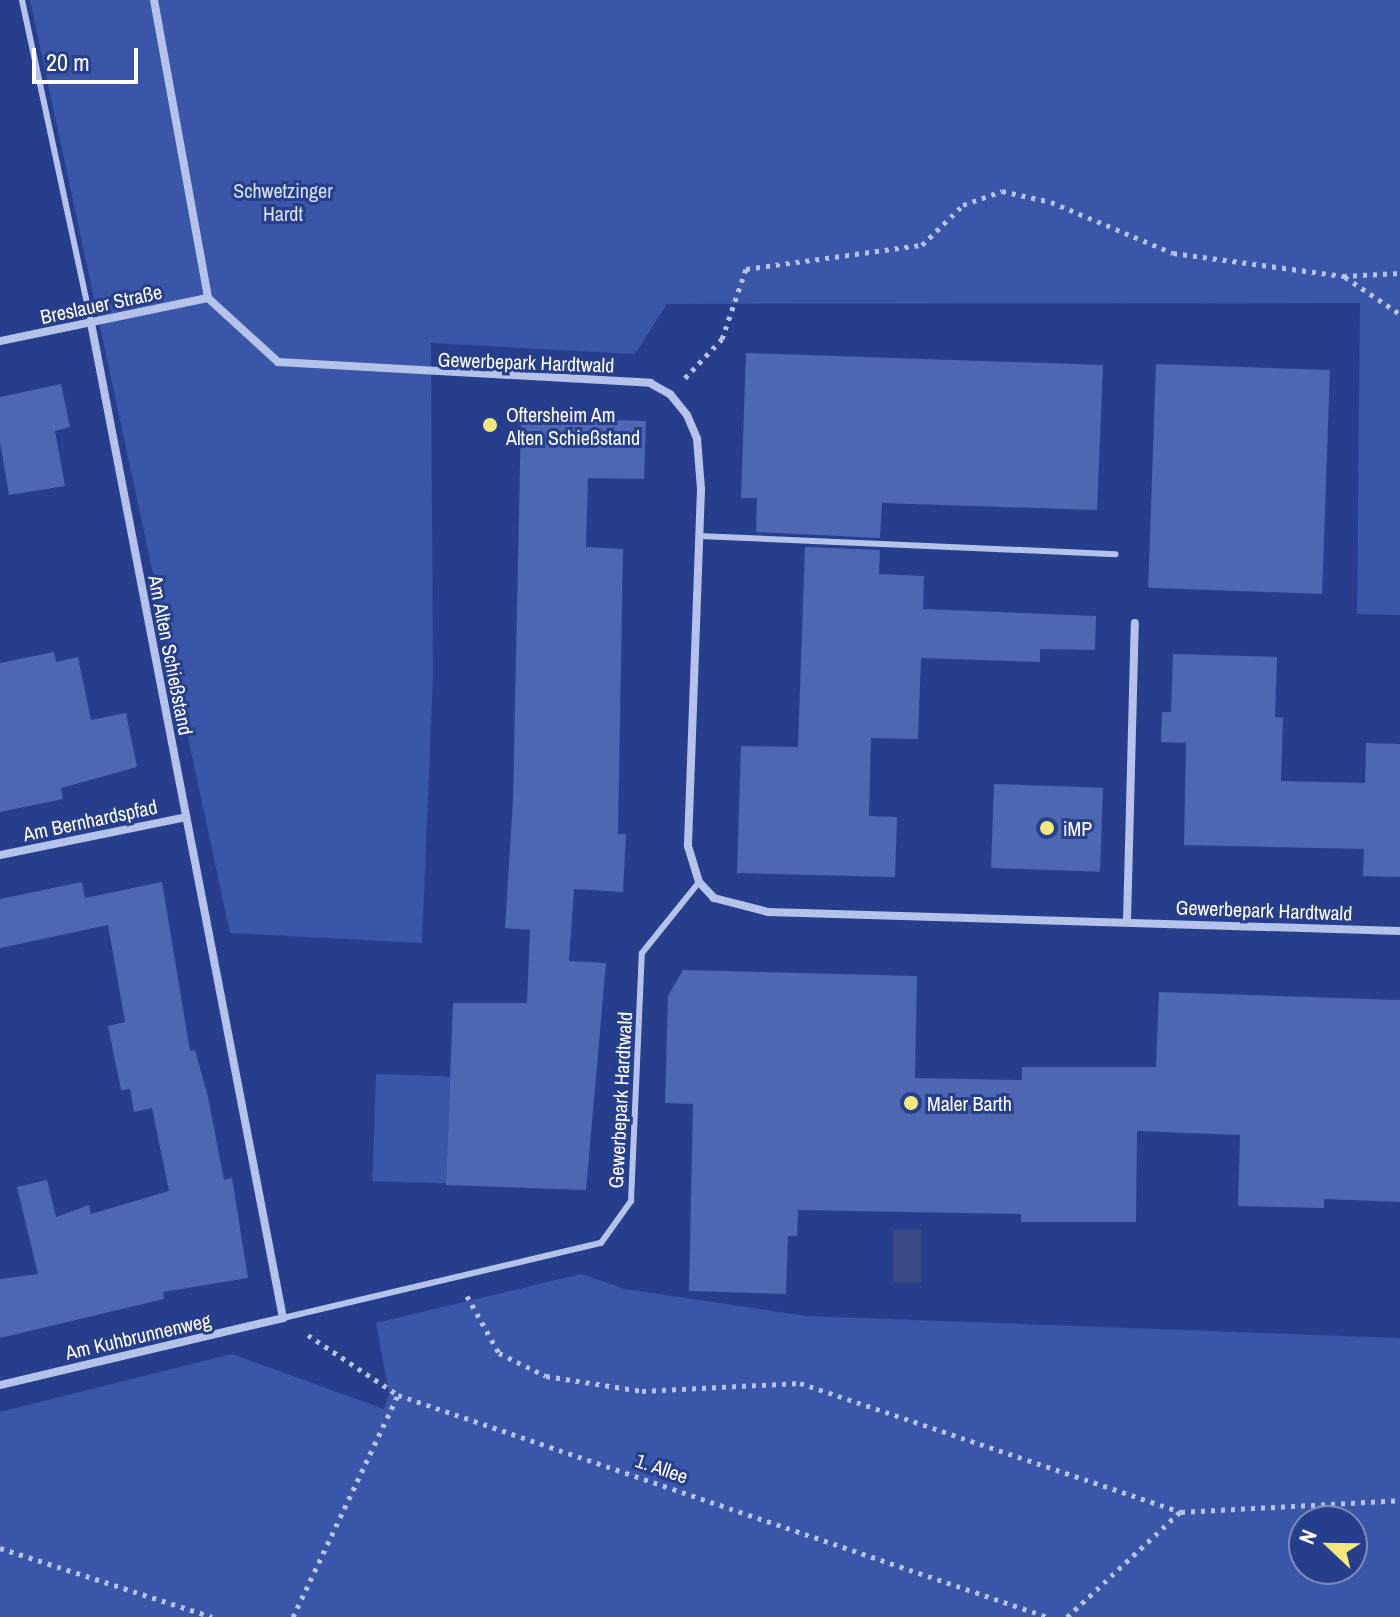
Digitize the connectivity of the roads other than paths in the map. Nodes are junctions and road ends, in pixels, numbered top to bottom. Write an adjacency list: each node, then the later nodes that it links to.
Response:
1 (22, 0): 4 (lane, Am Alten Schießstand)
2 (154, 0): 3 (street)
3 (208, 298): 4 (street, Breslauer Straße); 6 (street, Gewerbepark Hardtwald)
4 (91, 323): 5 (street, Breslauer Straße); 9 (street, Am Alten Schießstand)
5 (0, 341)
6 (699, 536): 7 (lane); 11 (street)
7 (1116, 554)
8 (1135, 623): 12 (street)
9 (186, 817): 10 (street, Am Bernhardspfad); 14 (street, Am Alten Schießstand)
10 (0, 855)
11 (699, 882): 12 (street, Gewerbepark Hardtwald); 14 (lane, Gewerbepark Hardtwald)
12 (1127, 921): 13 (street, Gewerbepark Hardtwald)
13 (1400, 931)
14 (283, 1318): 15 (street, Am Kuhbrunnenweg)
15 (0, 1385)

